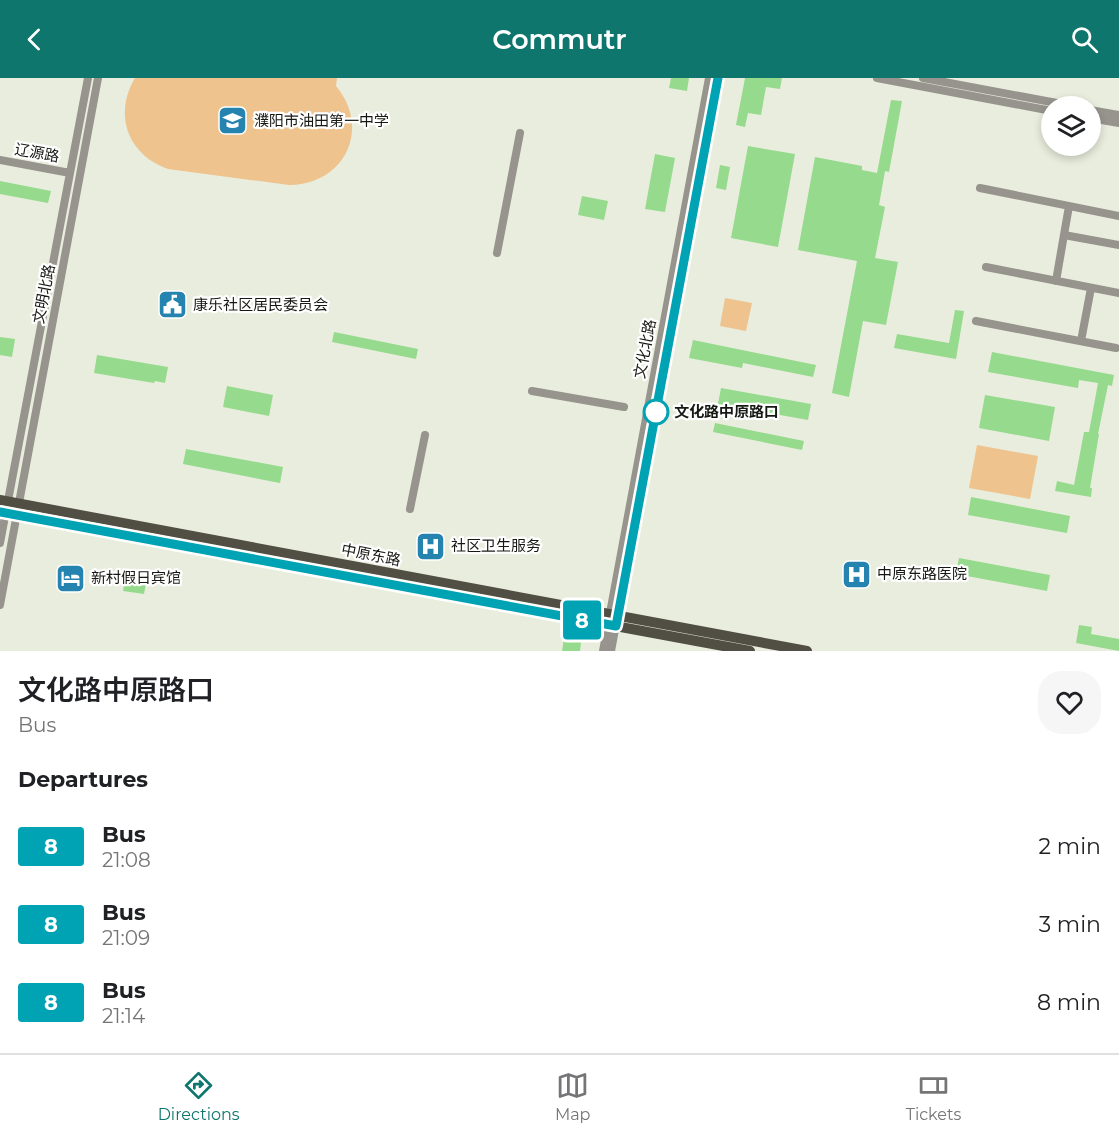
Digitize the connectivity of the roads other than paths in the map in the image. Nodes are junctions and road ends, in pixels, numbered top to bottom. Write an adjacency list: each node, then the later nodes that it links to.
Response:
1 (88, 78): 15 (street, 文明北路)
2 (98, 78): 32 (street, 文明北路)
3 (709, 78): 37 (street, 文化北路)
4 (718, 78): 37 (street, 文化北路)
5 (878, 78): 8 (street)
6 (923, 78): 7 (street)
7 (1041, 100)
8 (1041, 109)
9 (1101, 112): 10 (street)
10 (1119, 115)
11 (1101, 120): 12 (street)
12 (1119, 123)
13 (520, 133): 21 (street)
14 (0, 160): 15 (street, 辽源路)
15 (70, 173): 32 (street, 文明北路)
16 (980, 188): 17 (street)
17 (1070, 206): 18 (street); 19 (street)
18 (1119, 216)
19 (1064, 235): 20 (street); 23 (street)
20 (1119, 245)
21 (497, 253)
22 (986, 267): 23 (street)
23 (1056, 281): 24 (street)
24 (1091, 288): 25 (street); 27 (street)
25 (1119, 293)
26 (976, 321): 27 (street)
27 (1081, 342): 28 (street)
28 (1116, 348)
29 (532, 391): 30 (street)
30 (624, 407)
31 (425, 435): 33 (street)
32 (9, 502): 34 (street, 文明北路); 37 (main road, 中原东路)
33 (410, 509)
34 (7, 514): 35 (street); 36 (street); 37 (main road, 中原东路)
35 (0, 543)
36 (0, 605)
37 (613, 620): 38 (street); 39 (street); 40 (main road, 中原东路); 41 (main road, 中原东路)
38 (603, 651)
39 (612, 651)
40 (750, 651)
41 (807, 651)

